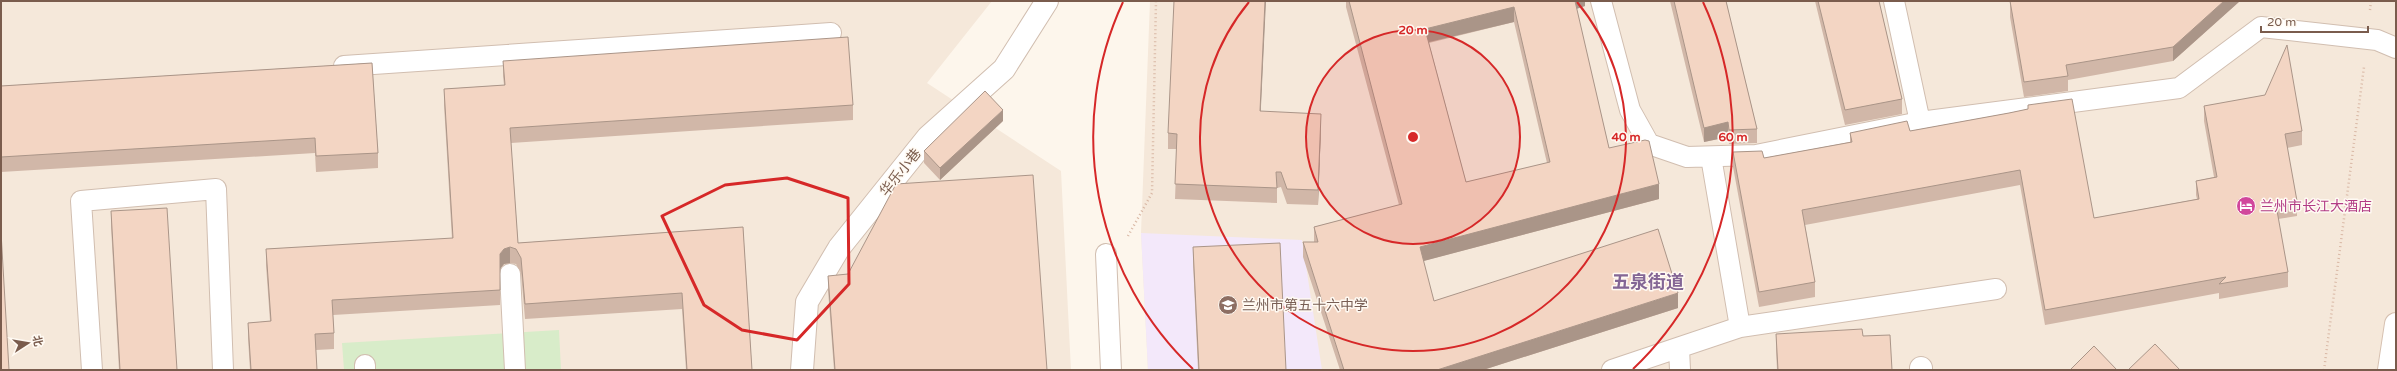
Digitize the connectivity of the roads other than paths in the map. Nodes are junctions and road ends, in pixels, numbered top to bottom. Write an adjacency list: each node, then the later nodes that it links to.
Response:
1 (1047, 1): 18 (street, 华乐小巷)
2 (1601, 1): 8 (lane)
3 (1894, 1): 7 (lane)
4 (831, 33): 6 (lane)
5 (2396, 48): 7 (lane)
6 (328, 67)
7 (1920, 122): 8 (lane)
8 (1711, 157): 13 (lane)
9 (1106, 254): 19 (lane)
10 (510, 274): 17 (lane)
11 (1996, 288): 13 (lane)
12 (2396, 324): 22 (street)
13 (1740, 327): 14 (lane)
14 (1679, 348): 20 (lane); 21 (lane)
15 (92, 370): 16 (lane)
16 (223, 370)
17 (515, 370)
18 (802, 370)
19 (1111, 370)
20 (1612, 370)
21 (1680, 370)
22 (2389, 370)

